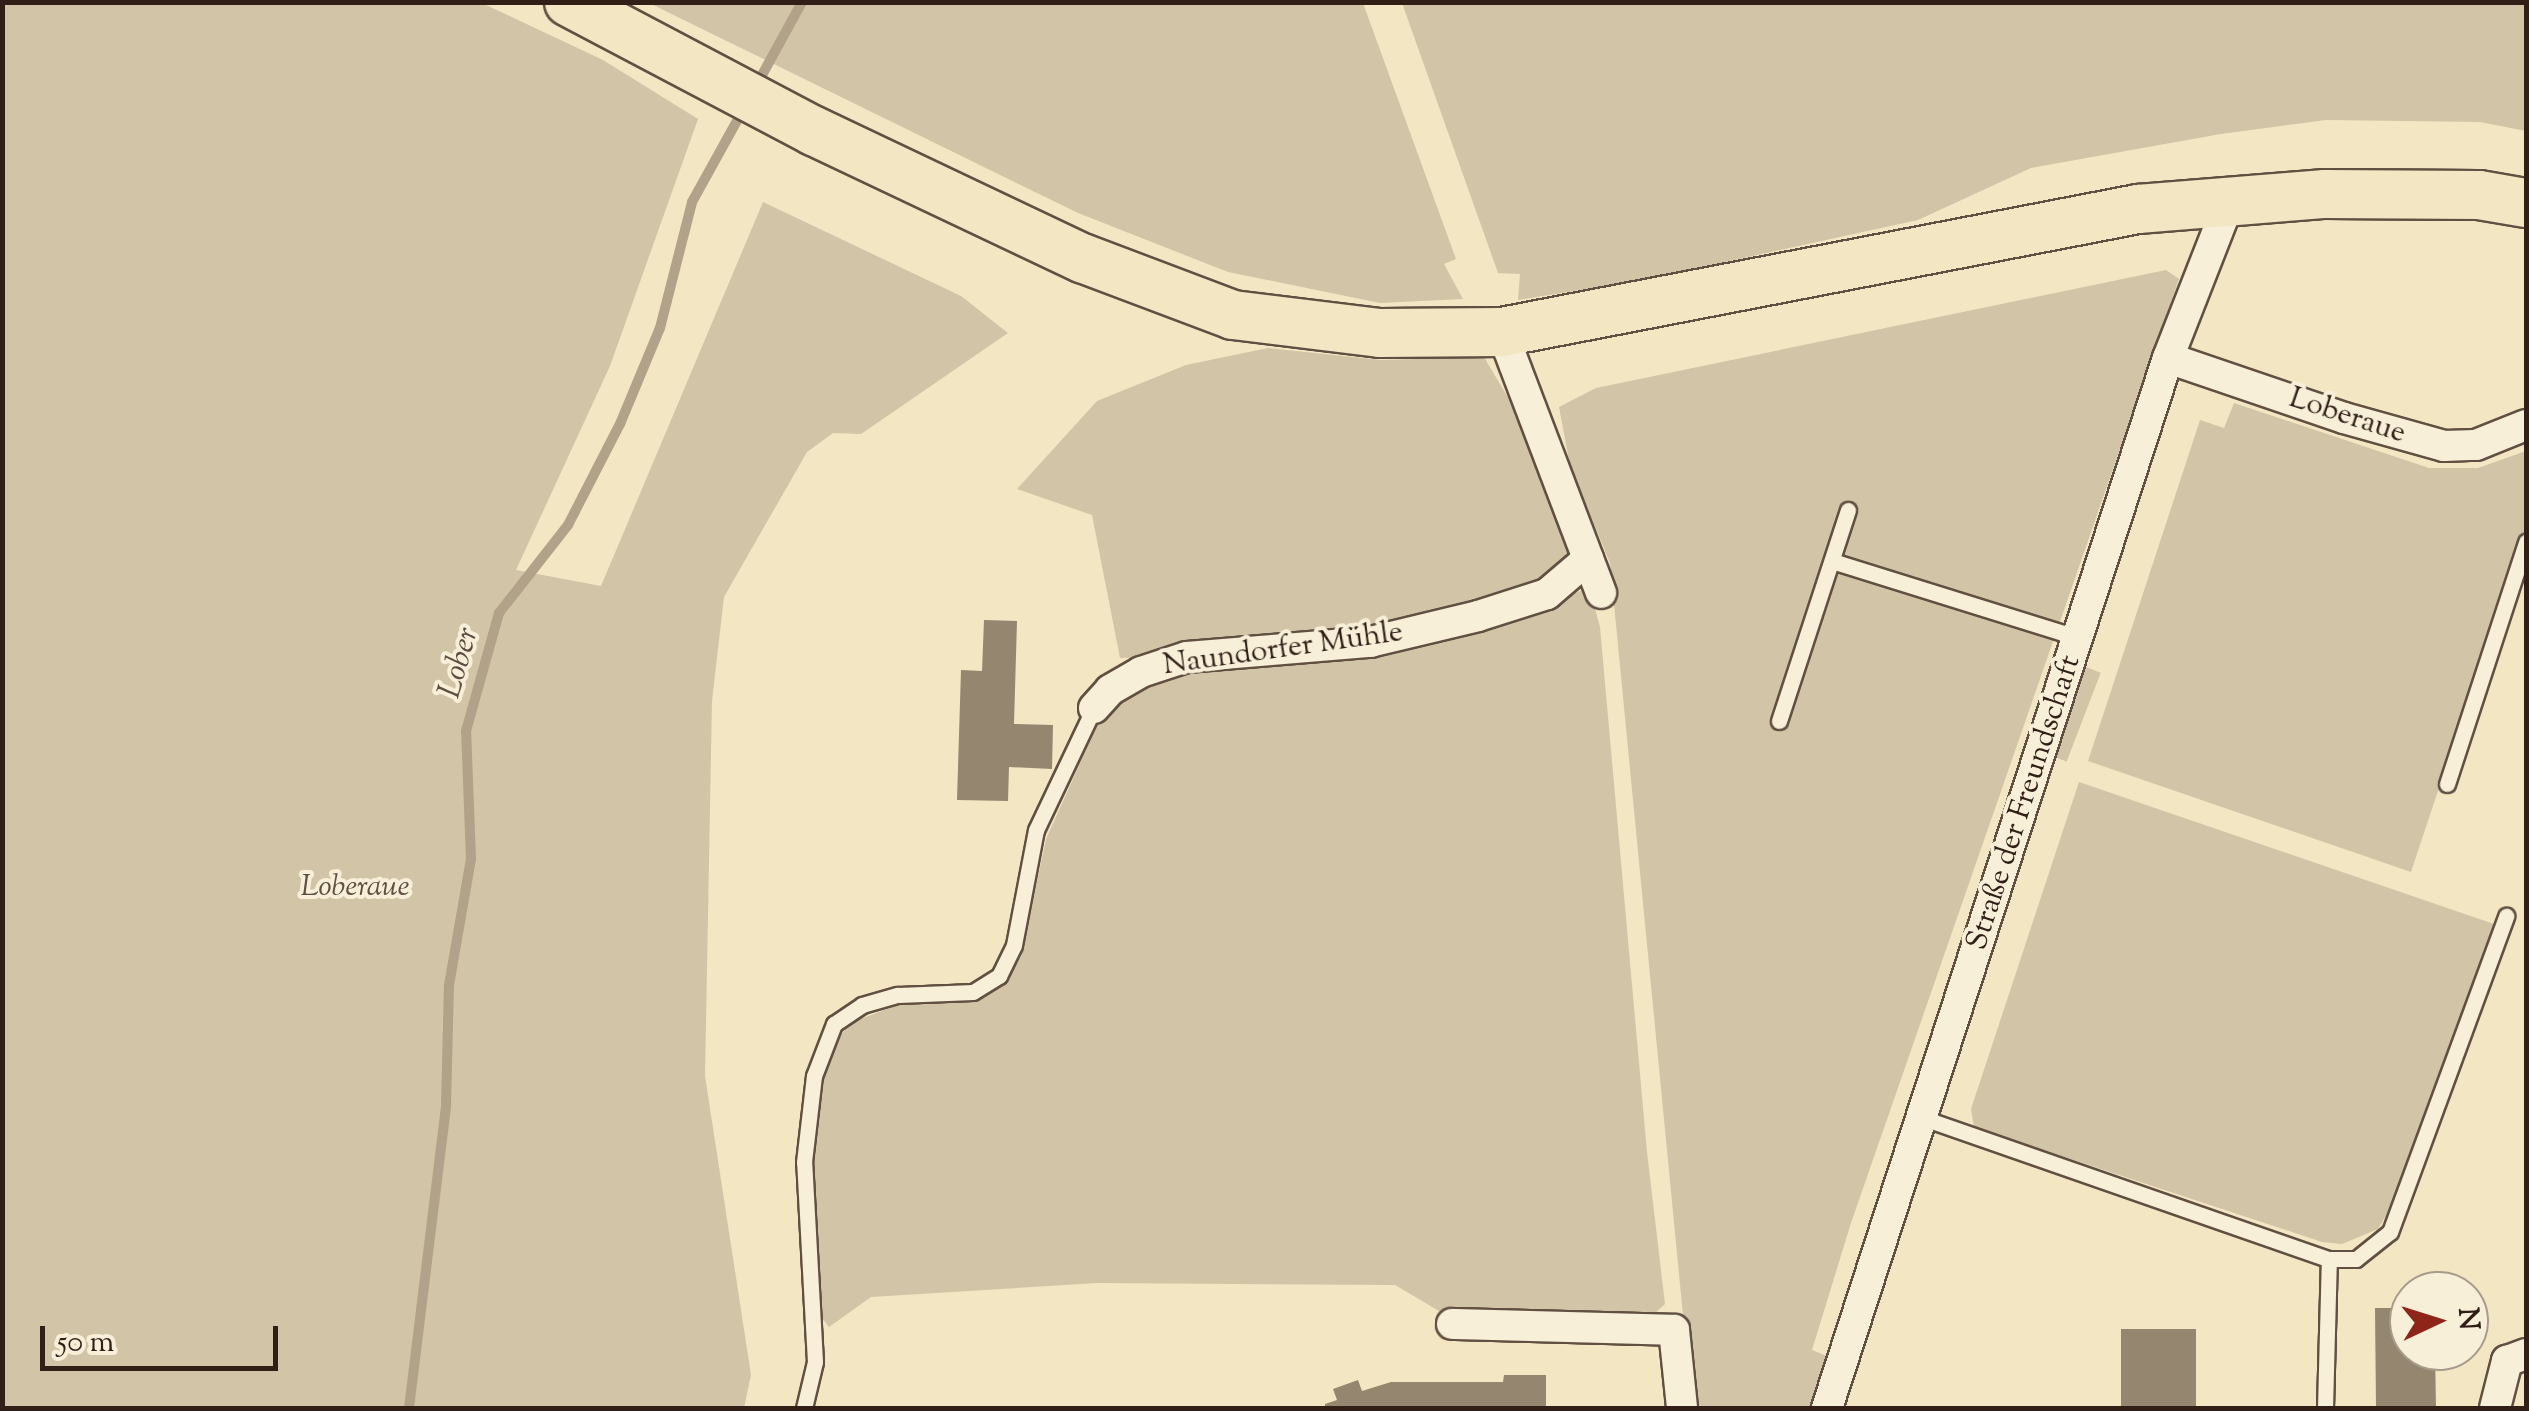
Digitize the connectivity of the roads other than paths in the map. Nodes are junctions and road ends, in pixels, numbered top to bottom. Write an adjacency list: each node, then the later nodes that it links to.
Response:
1 (569, 2): 4 (main road)
2 (2230, 200): 3 (main road); 4 (main road); 5 (street, Straße der Freundschaft)
3 (2526, 203)
4 (1502, 332): 9 (street)
5 (2168, 358): 6 (street, Loberaue); 12 (street, Straße der Freundschaft)
6 (2526, 425)
7 (1848, 510): 10 (lane)
8 (2526, 542): 15 (lane)
9 (1588, 559): 11 (street); 13 (street, Naundorfer Mühle)
10 (1832, 561): 12 (lane); 14 (lane)
11 (1601, 594)
12 (2079, 638): 17 (street, Straße der Freundschaft)
13 (1094, 708): 21 (lane)
14 (1778, 721)
15 (2447, 784)
16 (2506, 916): 18 (lane)
17 (1923, 1118): 18 (lane); 23 (street, Straße der Freundschaft)
18 (2330, 1260): 24 (lane)
19 (1452, 1324): 22 (street)
20 (2526, 1354): 25 (street)
21 (804, 1408)
22 (1682, 1408)
23 (1827, 1408)
24 (2325, 1408)
25 (2495, 1408)

